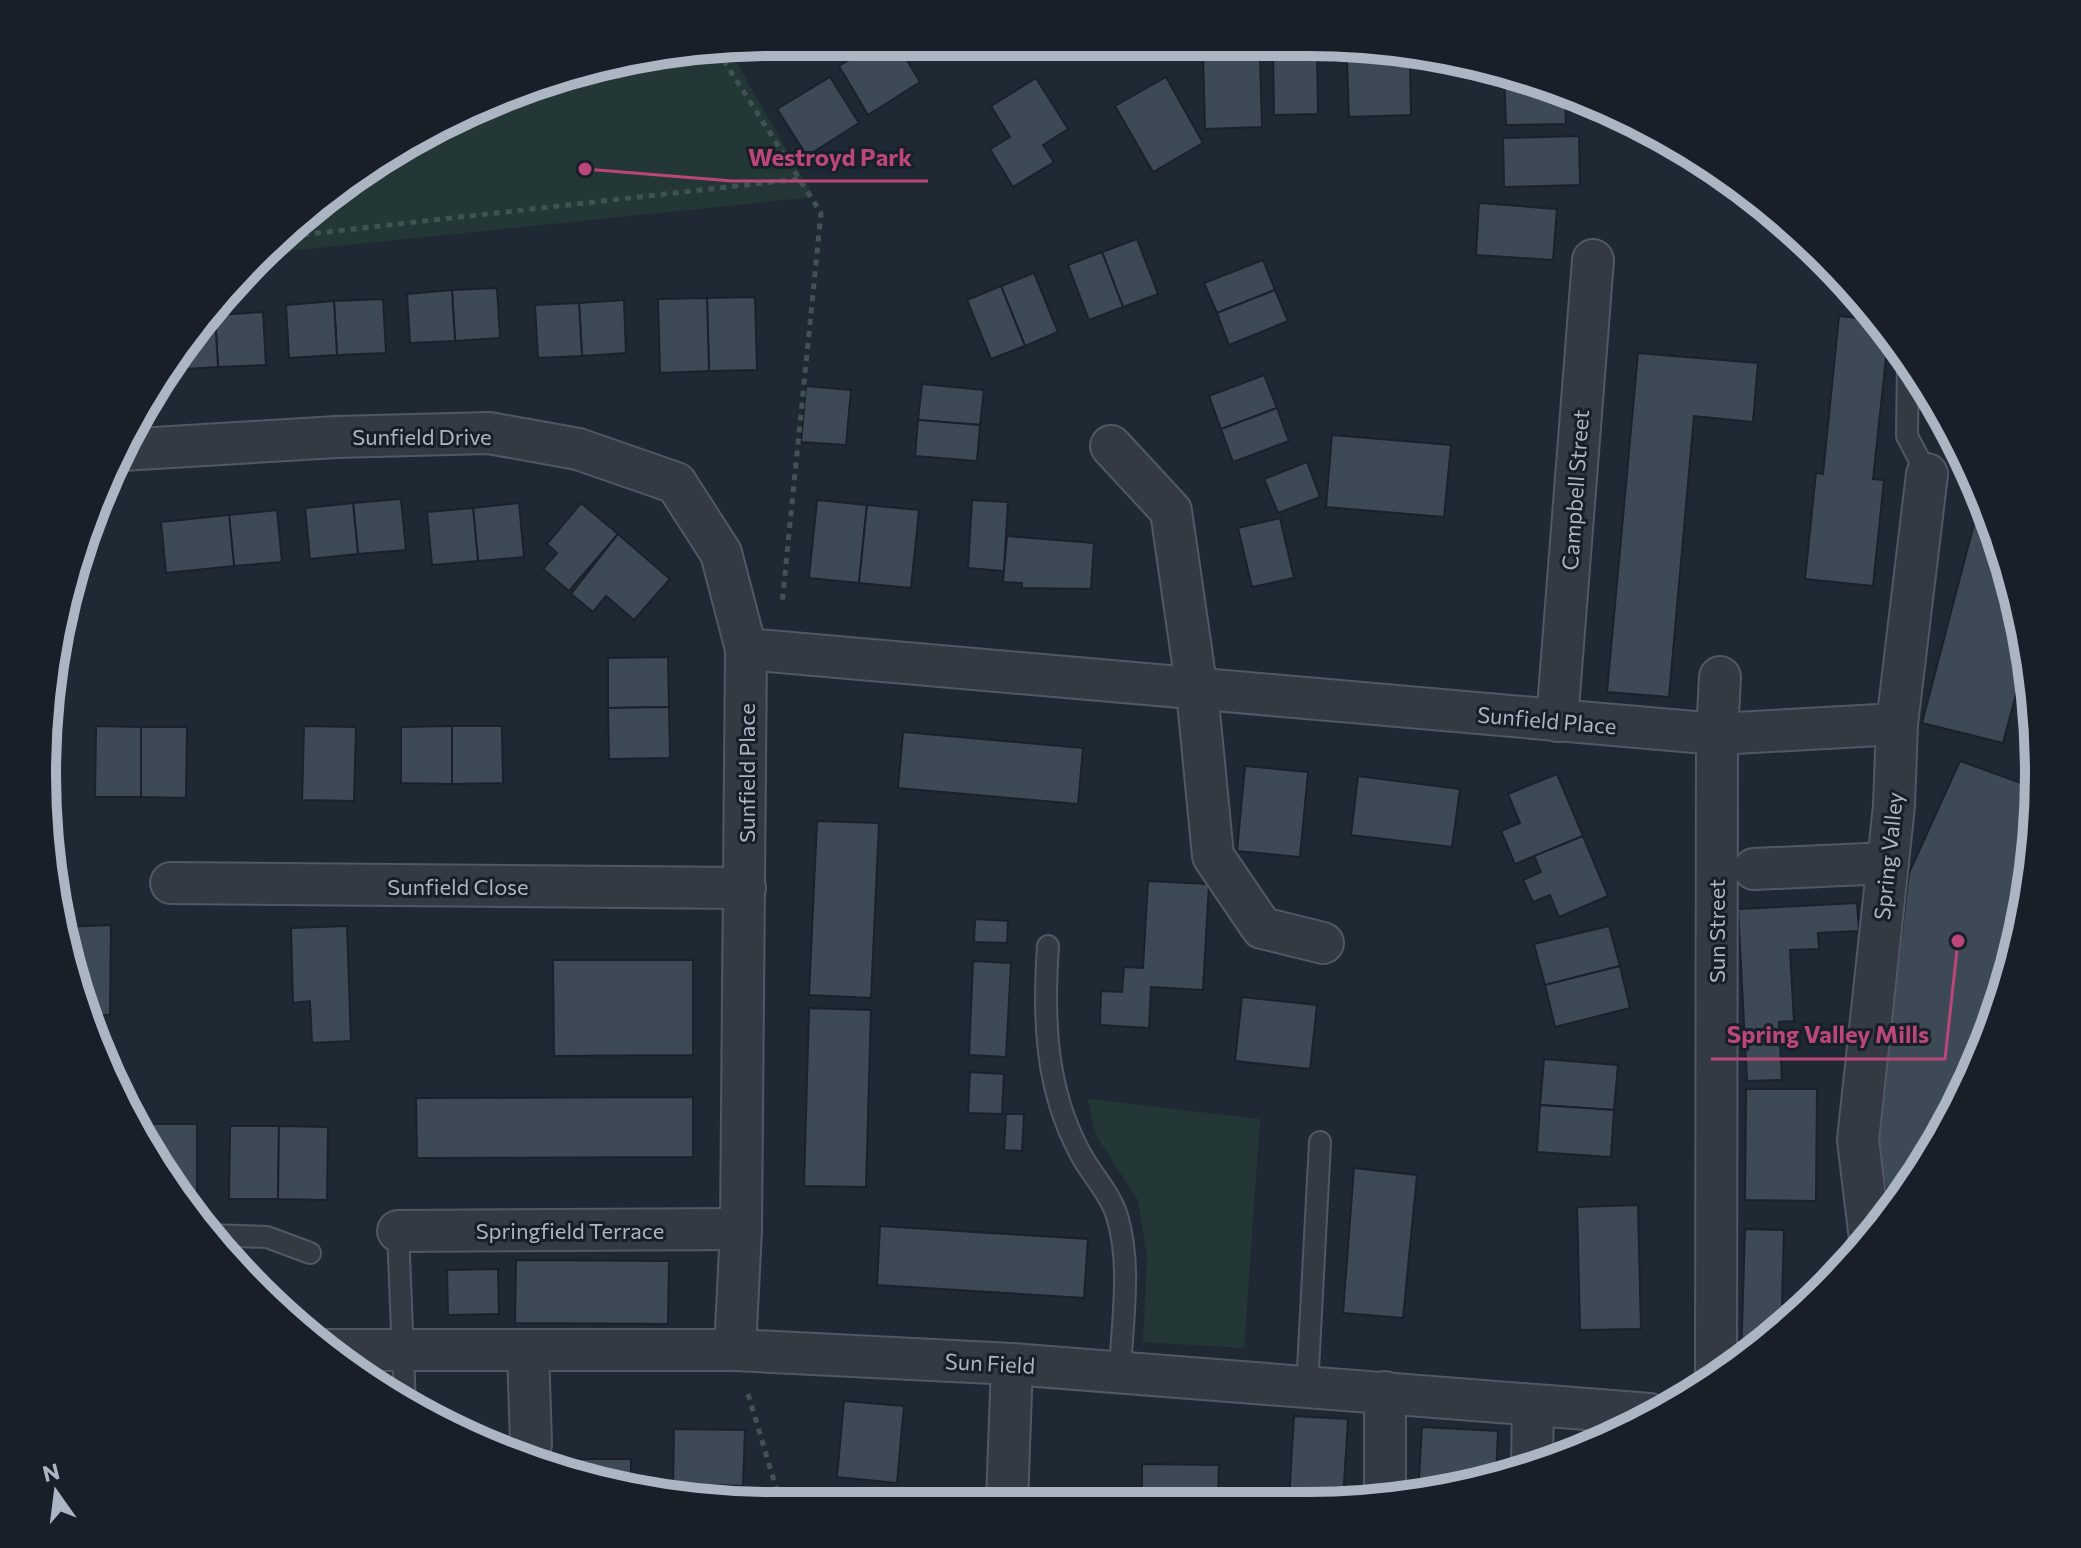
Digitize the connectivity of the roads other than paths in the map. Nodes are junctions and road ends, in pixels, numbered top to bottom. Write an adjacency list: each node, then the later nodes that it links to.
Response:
1 (1593, 260): 9 (street, Campbell Street)
2 (1908, 381): 5 (lane)
3 (1111, 446): 8 (street)
4 (134, 449): 6 (street, Sunfield Drive)
5 (1927, 474): 10 (street, Spring Valley)
6 (762, 651): 8 (street, Sunfield Place); 15 (street, Sunfield Place)
7 (1720, 677): 11 (street, Sun Street)
8 (1197, 691): 9 (street, Sunfield Place); 16 (street)
9 (1557, 721): 11 (street, Sunfield Place)
10 (1897, 724): 11 (street, Sunfield Place); 12 (street, Spring Valley)
11 (1717, 734): 29 (street, Sun Street)
12 (1888, 863): 13 (street); 19 (street, Spring Valley)
13 (1754, 869)
14 (171, 883): 15 (street, Sunfield Close)
15 (745, 888): 20 (street, Sunfield Place)
16 (1323, 943)
17 (1048, 946): 30 (lane)
18 (1320, 1142): 31 (lane)
19 (1868, 1222)
20 (741, 1229): 21 (street, Springfield Terrace); 27 (street, Sunfield Place)
21 (398, 1231): 25 (lane)
22 (224, 1236): 23 (lane)
23 (310, 1253)
24 (345, 1350): 25 (street, Sun Field)
25 (403, 1350): 26 (street, Sun Field); 32 (lane)
26 (528, 1350): 27 (street, Sun Field); 36 (street)
27 (735, 1350): 28 (street, Sun Field)
28 (1012, 1364): 30 (street, Sun Field); 39 (street)
29 (1716, 1364)
30 (1120, 1373): 31 (street, Sun Field)
31 (1307, 1388): 33 (street, Sun Field)
32 (404, 1389)
33 (1385, 1392): 34 (street, Sun Field); 38 (street)
34 (1533, 1406): 35 (street, Sun Field); 37 (street)
35 (1634, 1413)
36 (531, 1444)
37 (1532, 1456)
38 (1385, 1487)
39 (1007, 1492)

